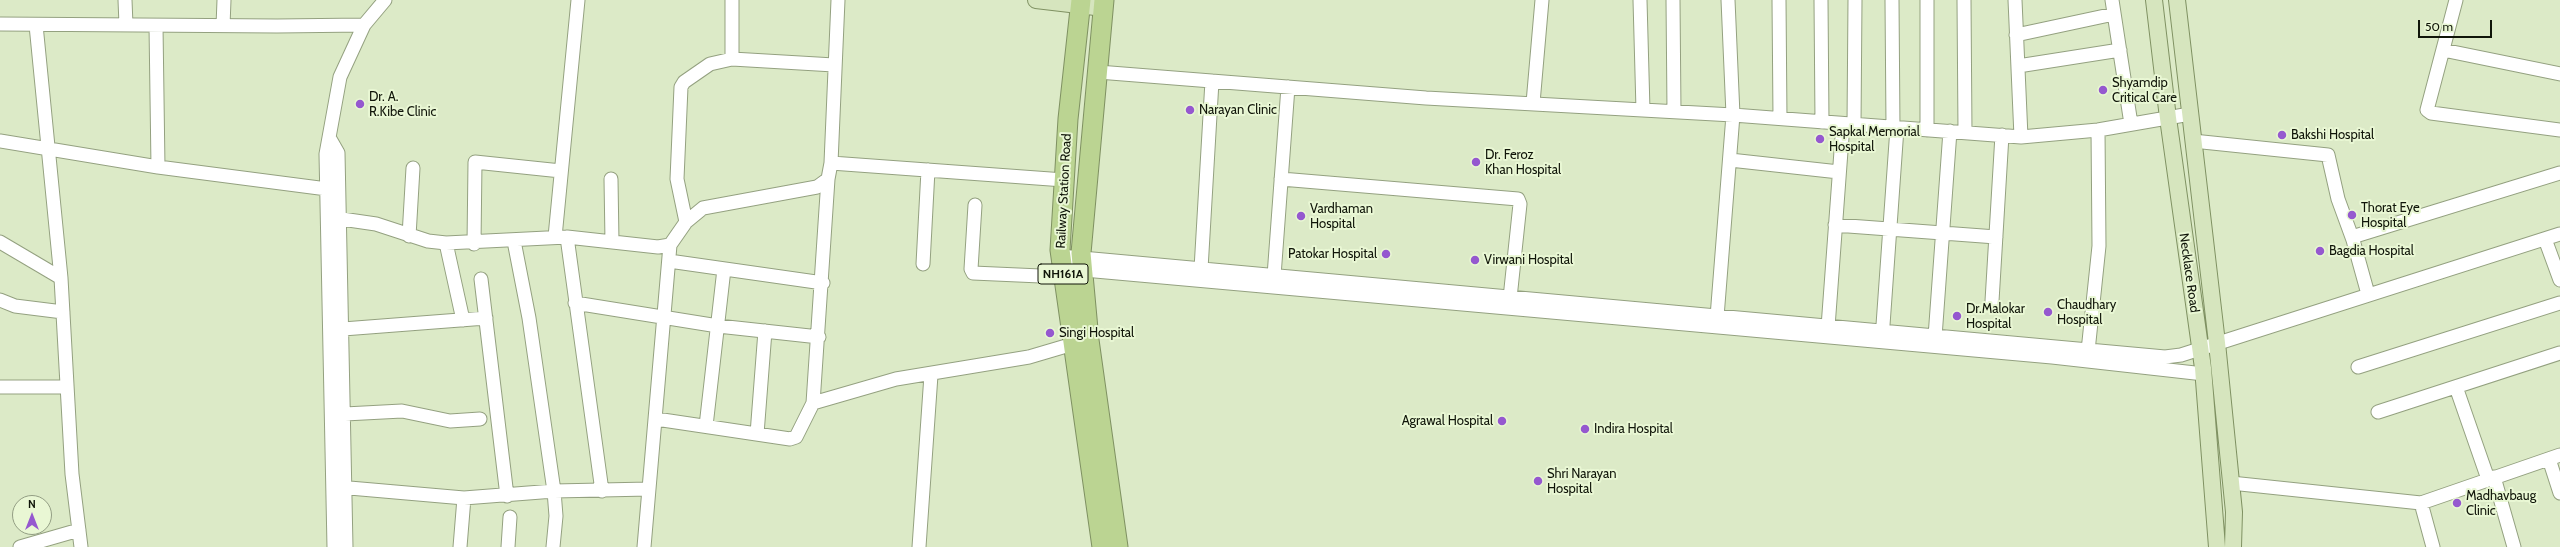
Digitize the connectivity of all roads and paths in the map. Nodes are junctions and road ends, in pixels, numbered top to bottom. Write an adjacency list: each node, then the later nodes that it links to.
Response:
1 (125, 0): 29 (street)
2 (224, 0): 31 (street)
3 (386, 0): 28 (street)
4 (578, 0): 69 (street)
5 (732, 0): 35 (street)
6 (838, 0): 36 (street)
7 (1036, 0): 23 (main road)
8 (1542, 0): 42 (street)
9 (1640, 0): 43 (street)
10 (1672, 0): 44 (street)
11 (1728, 0): 46 (street)
12 (1779, 0): 47 (street)
13 (1821, 0): 49 (street)
14 (1855, 0): 50 (street)
15 (1892, 0): 52 (street)
16 (1927, 0): 53 (street)
17 (1964, 0): 57 (street)
18 (2015, 0): 32 (street)
19 (2112, 0): 25 (street)
20 (2154, 0): 48 (main road, Necklace Road)
21 (2177, 0): 45 (main road, Necklace Road)
22 (2456, 0): 34 (street)
23 (1080, 3): 24 (main road); 75 (highway, Railway Station Road / NH161A)
24 (1104, 4): 38 (highway, Railway Station Road / NH161A)
25 (2114, 14): 32 (street); 33 (street)
26 (0, 24): 27 (street)
27 (36, 25): 29 (street); 63 (street)
28 (364, 25): 31 (street); 60 (street)
29 (126, 26): 30 (street)
30 (156, 26): 31 (street); 66 (street)
31 (223, 26)
32 (2016, 35): 37 (street)
33 (2120, 50): 37 (street); 51 (street)
34 (2443, 50): 39 (street); 55 (street)
35 (732, 59): 36 (street); 79 (street)
36 (834, 66): 65 (street)
37 (2018, 66): 59 (street)
38 (1098, 72): 40 (street); 96 (highway, Railway Station Road / NH161A)
39 (2560, 74)
40 (1212, 81): 41 (street); 100 (street)
41 (1288, 87): 42 (street); 74 (street)
42 (1534, 104): 43 (street)
43 (1642, 110): 44 (street)
44 (1674, 111): 46 (street)
45 (2190, 114): 48 (street); 62 (main road, Necklace Road)
46 (1733, 115): 47 (street); 64 (street)
47 (1780, 118): 49 (street)
48 (2168, 118): 51 (street); 127 (main road, Necklace Road)
49 (1822, 122): 50 (street)
50 (1849, 124): 52 (street); 70 (street)
51 (2131, 124): 54 (street)
52 (1895, 127): 53 (street); 81 (street)
53 (1927, 130): 56 (street)
54 (2098, 130): 59 (street); 128 (street)
55 (2560, 130)
56 (1950, 131): 57 (street); 82 (street)
57 (1965, 132): 58 (street)
58 (2002, 135): 59 (street); 86 (street)
59 (2021, 137)
60 (330, 139): 76 (street); 78 (street)
61 (0, 140): 63 (street)
62 (2193, 141): 87 (street); 125 (main road, Necklace Road)
63 (47, 149): 66 (street); 102 (street)
64 (1730, 160): 70 (street); 115 (street)
65 (831, 163): 68 (street); 73 (street)
66 (158, 166): 76 (street)
67 (413, 168): 84 (street)
68 (928, 170): 75 (street); 97 (street)
69 (561, 171): 85 (street); 93 (street)
70 (1839, 172): 80 (street)
71 (2560, 173): 87 (street)
72 (611, 179): 91 (street)
73 (828, 179): 79 (street); 105 (street)
74 (1281, 179): 101 (street); 108 (street)
75 (1064, 180): 98 (highway, Railway Station Road / NH161A)
76 (327, 189): 78 (street)
77 (975, 205): 98 (street)
78 (334, 218): 84 (street); 106 (street)
79 (686, 222): 94 (street)
80 (1835, 225): 81 (street); 119 (street)
81 (1890, 228): 82 (street); 123 (street)
82 (1943, 233): 86 (street); 124 (street)
83 (2560, 234): 88 (street)
84 (409, 236): 92 (street)
85 (561, 237): 89 (street); 91 (street); 111 (street)
86 (1996, 237): 110 (street)
87 (2352, 237): 107 (street)
88 (2545, 239): 104 (street); 107 (street)
89 (514, 241): 93 (street); 148 (street)
90 (0, 242): 102 (street)
91 (612, 242): 94 (street)
92 (446, 243): 93 (street); 117 (street)
93 (474, 244)
94 (670, 245): 95 (street)
95 (669, 261): 99 (street); 114 (street)
96 (1082, 263): 98 (street); 100 (street); 123 (street); 168 (highway, Railway Station Road / NH161A)
97 (923, 264)
98 (1062, 267): 126 (highway, Railway Station Road / NH161A)
99 (724, 269): 105 (street); 118 (street)
100 (1201, 269): 101 (street)
101 (1274, 276): 108 (street)
102 (61, 278): 113 (street)
103 (481, 279): 116 (street)
104 (2560, 280)
105 (823, 283): 122 (street)
106 (336, 285): 120 (street); 146 (street)
107 (2368, 294): 125 (street)
108 (1510, 298): 115 (street)
109 (0, 300): 113 (street)
110 (1992, 301)
111 (575, 303): 114 (street); 149 (street)
112 (2560, 303): 130 (street)
113 (63, 312): 134 (street)
114 (664, 316): 118 (street); 139 (street)
115 (1717, 317): 119 (street)
116 (486, 318): 117 (street); 151 (street)
117 (463, 320): 120 (street)
118 (718, 326): 121 (street); 141 (street)
119 (1828, 327): 123 (street)
120 (343, 329): 138 (street)
121 (765, 331): 122 (street); 142 (street)
122 (819, 337): 136 (street)
123 (1882, 337): 124 (street); 131 (street)
124 (1935, 337): 128 (street)
125 (2217, 343): 127 (street); 145 (main road, Necklace Road)
126 (1073, 344): 132 (street); 167 (highway, Railway Station Road / NH161A)
127 (2200, 349): 128 (street); 131 (main road, Necklace Road)
128 (2088, 351)
129 (2560, 353): 135 (street)
130 (2358, 367)
131 (2204, 374): 153 (main road, Necklace Road)
132 (931, 375): 136 (street); 166 (street)
133 (0, 387): 134 (street)
134 (66, 387): 157 (street)
135 (2456, 387): 137 (street); 144 (street)
136 (813, 403): 142 (street)
137 (2378, 412)
138 (345, 414): 140 (street); 146 (street)
139 (656, 418): 141 (street); 147 (street)
140 (480, 419)
141 (706, 426): 142 (street)
142 (757, 434)
143 (2554, 457): 144 (street); 150 (street)
144 (2491, 478): 155 (street); 172 (street)
145 (2231, 483): 154 (main road, Necklace Road); 155 (street)
146 (340, 487): 152 (street); 160 (street); 161 (street)
147 (649, 489): 149 (street); 165 (street)
148 (554, 491): 149 (street); 151 (street); 164 (street)
149 (602, 491)
150 (2560, 493)
151 (507, 496): 152 (street)
152 (464, 498): 162 (street)
153 (2215, 503): 154 (main road); 169 (main road, Necklace Road)
154 (2233, 503): 170 (main road, Necklace Road)
155 (2421, 503): 171 (street)
156 (510, 518): 163 (street)
157 (79, 530): 158 (street); 159 (street)
158 (20, 547)
159 (82, 547)
160 (334, 547)
161 (346, 547)
162 (460, 547)
163 (508, 547)
164 (553, 547)
165 (647, 547)
166 (919, 547)
167 (1102, 547)
168 (1118, 547)
169 (2217, 547)
170 (2234, 547)
171 (2433, 547)
172 (2514, 547)

